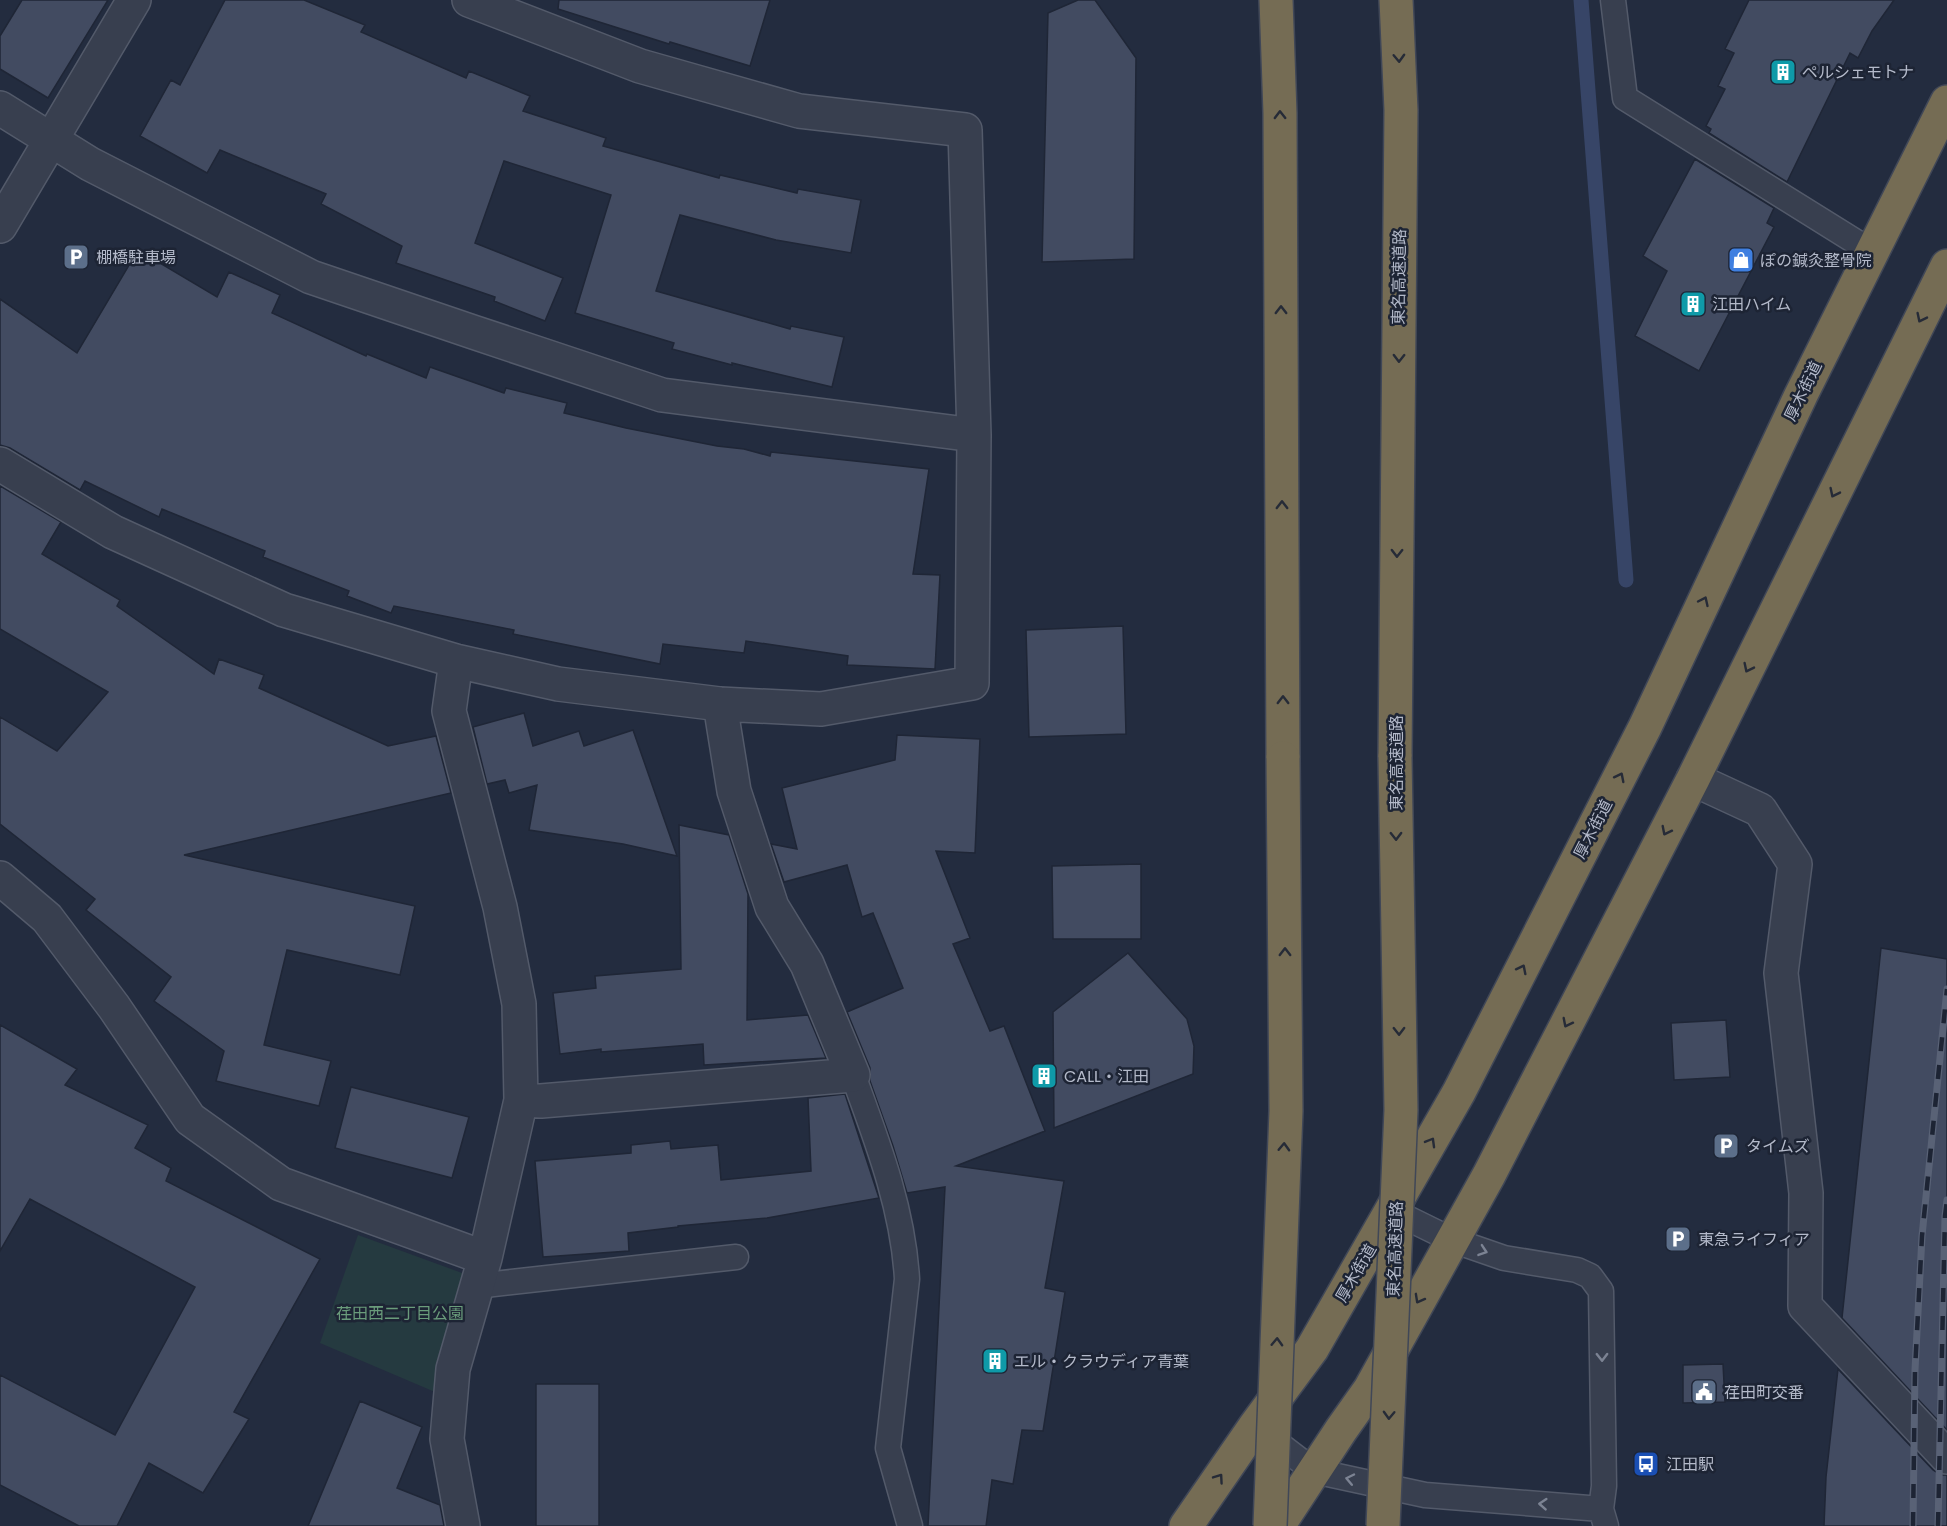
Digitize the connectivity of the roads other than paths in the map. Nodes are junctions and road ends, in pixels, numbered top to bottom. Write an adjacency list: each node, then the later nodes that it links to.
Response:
1 (134, 0): 8 (street)
2 (469, 0): 12 (street)
3 (1276, 0): 31 (highway, one-way to 3, bridge)
4 (1396, 0): 33 (highway, 東名高速道路, one-way to 33, bridge)
5 (1612, 0): 10 (lane)
6 (1947, 102): 10 (highway, 厚木街道)
7 (0, 108): 8 (street)
8 (51, 139): 9 (street); 12 (street)
9 (0, 226)
10 (1872, 252): 20 (highway, 厚木街道, one-way to 10)
11 (1947, 266): 16 (highway, one-way to 16)
12 (974, 435): 15 (street)
13 (0, 464): 14 (street)
14 (456, 661): 15 (street); 19 (street)
15 (720, 704): 18 (street)
16 (1693, 780): 21 (highway, one-way to 21); 25 (street)
17 (0, 878): 23 (street)
18 (853, 1075): 19 (street); 29 (lane)
19 (521, 1100): 23 (street)
20 (1391, 1210): 21 (lane); 24 (highway, 厚木街道)
21 (1452, 1240): 26 (highway, one-way to 26); 27 (lane, one-way to 27)
22 (736, 1257): 23 (lane)
23 (481, 1272): 28 (street)
24 (1255, 1426): 26 (lane); 30 (highway, 厚木街道, one-way to 24)
25 (1947, 1457)
26 (1314, 1471): 27 (lane, one-way to 26); 32 (highway)
27 (1604, 1517)
28 (463, 1526)
29 (910, 1526)
30 (1186, 1526)
31 (1270, 1526)
32 (1278, 1526)
33 (1383, 1526)

